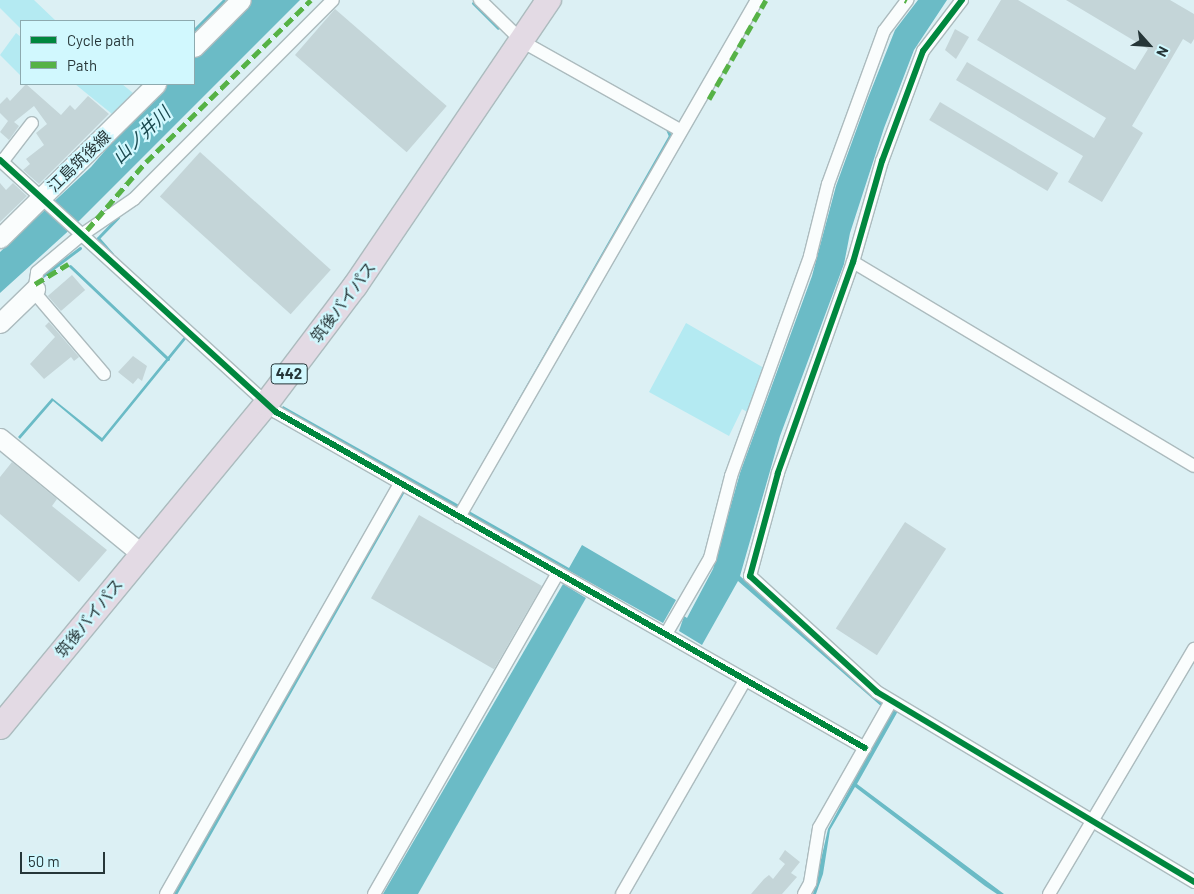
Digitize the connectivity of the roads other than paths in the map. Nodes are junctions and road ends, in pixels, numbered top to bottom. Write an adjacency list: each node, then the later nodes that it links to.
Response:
1 (242, 0): 10 (main road)
2 (333, 0): 16 (street)
3 (480, 0): 9 (street)
4 (542, 0): 9 (highway, 筑後バイパス / 442)
5 (550, 0): 9 (highway, 筑後バイパス / 442)
6 (757, 0): 13 (street)
7 (908, 0): 29 (street)
8 (962, 0): 18 (street)
9 (519, 38): 13 (street); 22 (highway, 筑後バイパス / 442)
10 (195, 46)
11 (155, 85): 15 (main road, 江島筑後線)
12 (32, 123): 14 (street)
13 (680, 130): 26 (street)
14 (1, 161): 15 (street)
15 (42, 200): 16 (street); 17 (main road, 江島筑後線)
16 (76, 232): 19 (street); 22 (street)
17 (0, 238)
18 (853, 262): 24 (street); 32 (street)
19 (35, 289): 20 (main road); 21 (street)
20 (0, 323)
21 (104, 374)
22 (261, 399): 25 (street); 27 (highway, 筑後バイパス / 442); 34 (highway, 筑後バイパス / 442)
23 (2, 443): 27 (main road)
24 (1194, 466)
25 (400, 484): 26 (street); 38 (street)
26 (459, 517): 28 (street)
27 (132, 546): 33 (highway, 筑後バイパス / 442)
28 (560, 576): 29 (street); 39 (street)
29 (666, 634): 31 (street)
30 (1194, 649): 36 (street)
31 (744, 682): 35 (street); 40 (street)
32 (891, 701): 35 (street); 36 (street)
33 (0, 707)
34 (0, 727)
35 (865, 748): 41 (street)
36 (1092, 820): 37 (street); 42 (street)
37 (1194, 882)
38 (166, 894)
39 (374, 894)
40 (622, 894)
41 (804, 894)
42 (1049, 894)

